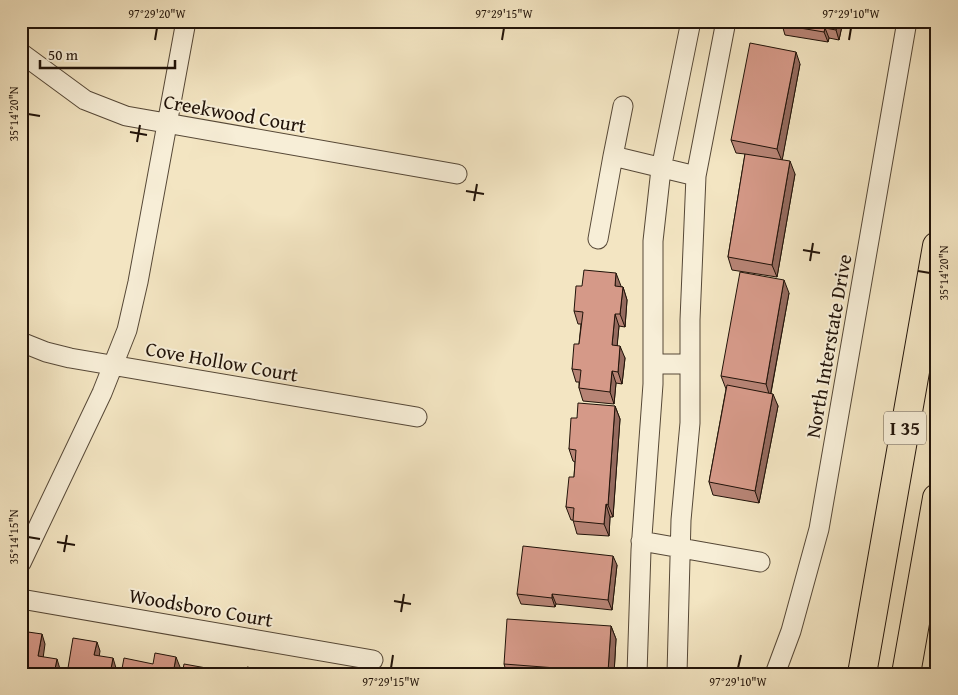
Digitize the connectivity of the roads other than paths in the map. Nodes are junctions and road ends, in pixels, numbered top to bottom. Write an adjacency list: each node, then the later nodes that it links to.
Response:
1 (186, 21): 7 (street)
2 (691, 21): 9 (street)
3 (726, 21): 11 (street)
4 (908, 21): 29 (street, North Interstate Drive)
5 (21, 53): 7 (street, Creekwood Court)
6 (623, 106): 8 (street)
7 (167, 124): 10 (street, Creekwood Court); 17 (street)
8 (613, 156): 9 (street); 12 (street)
9 (662, 169): 11 (street); 15 (street)
10 (457, 174)
11 (696, 176): 16 (street)
12 (598, 240)
13 (937, 246): 25 (highway, I 35)
14 (21, 342): 17 (street, Cove Hollow Court)
15 (653, 364): 16 (street); 20 (street)
16 (690, 364): 21 (street)
17 (114, 365): 18 (street, Cove Hollow Court); 23 (street)
18 (417, 417)
19 (937, 498): 32 (highway)
20 (641, 541): 21 (street); 27 (street)
21 (680, 547): 22 (street); 28 (street)
22 (760, 562)
23 (21, 564)
24 (21, 599): 26 (street, Woodsboro Court)
25 (873, 609): 30 (highway); 31 (highway, I 35)
26 (372, 660)
27 (637, 674)
28 (678, 674)
29 (775, 674)
30 (850, 674)
31 (862, 674)
32 (906, 674)

